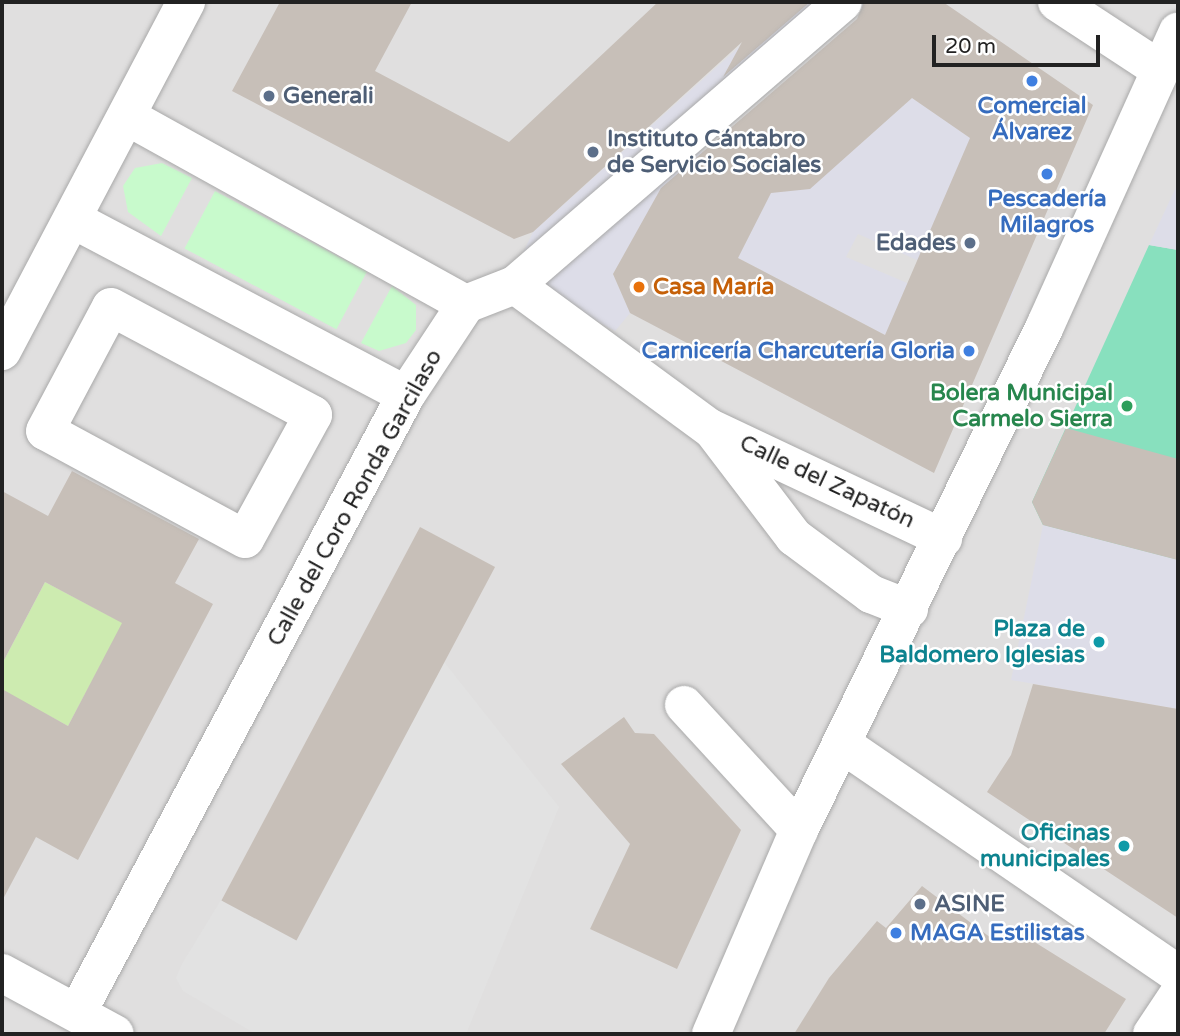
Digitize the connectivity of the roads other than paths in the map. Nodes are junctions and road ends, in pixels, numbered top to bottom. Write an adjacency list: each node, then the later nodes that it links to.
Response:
1 (186, 2): 6 (street)
2 (844, 2): 8 (street)
3 (1057, 2): 5 (street)
4 (1178, 32): 5 (street)
5 (1159, 69): 14 (street)
6 (128, 117): 7 (street); 9 (street)
7 (74, 220): 10 (street); 11 (street)
8 (515, 285): 9 (street); 12 (street, Calle del Zapatón)
9 (466, 304): 11 (street, Calle del Coro Ronda Garcilaso)
10 (2, 351)
11 (406, 395): 22 (street, Calle del Coro Ronda Garcilaso)
12 (710, 428): 14 (street, Calle del Zapatón); 15 (street, Calle del Zapatón)
13 (45, 431): 13 (street)
14 (943, 538): 15 (street)
15 (909, 609): 17 (street)
16 (684, 705): 18 (street)
17 (845, 746): 18 (street); 20 (street)
18 (799, 830): 24 (street)
19 (2, 973): 22 (street)
20 (1178, 974)
21 (1178, 995): 25 (street)
22 (77, 1013): 23 (street)
23 (115, 1034)
24 (711, 1034)
25 (1152, 1034)

